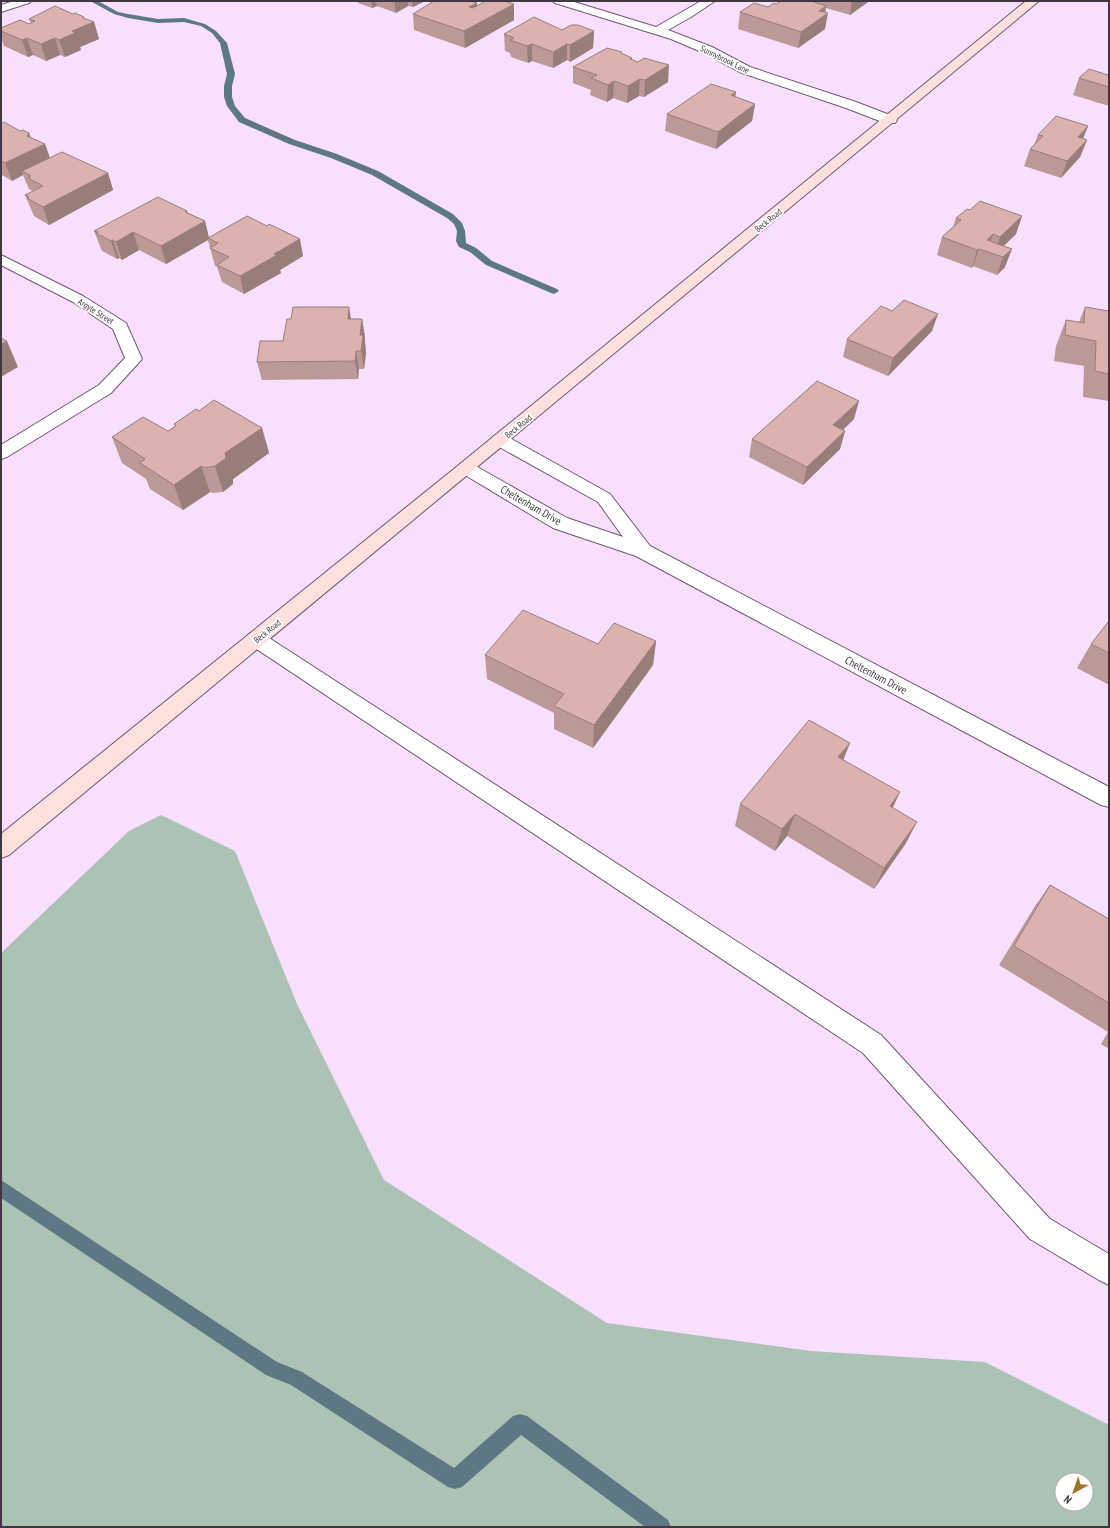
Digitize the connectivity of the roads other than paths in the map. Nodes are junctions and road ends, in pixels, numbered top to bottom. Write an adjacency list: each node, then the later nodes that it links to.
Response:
1 (25, 1): 5 (street)
2 (559, 1): 6 (street, Sunnybrook Lane)
3 (709, 1): 6 (street)
4 (1032, 1): 7 (main road, Beck Road)
5 (1, 9)
6 (657, 31): 7 (street, Sunnybrook Lane)
7 (890, 120): 9 (main road, Beck Road)
8 (1, 259): 10 (street, Argyle Street)
9 (500, 440): 11 (main road, Beck Road); 12 (street, Cheltenham Drive)
10 (1, 453)
11 (466, 468): 12 (street, Cheltenham Drive); 13 (main road, Beck Road)
12 (643, 551): 14 (street, Cheltenham Drive)
13 (256, 639): 15 (main road, Beck Road); 16 (street)
14 (1109, 798)
15 (1, 848)
16 (1109, 1270)

